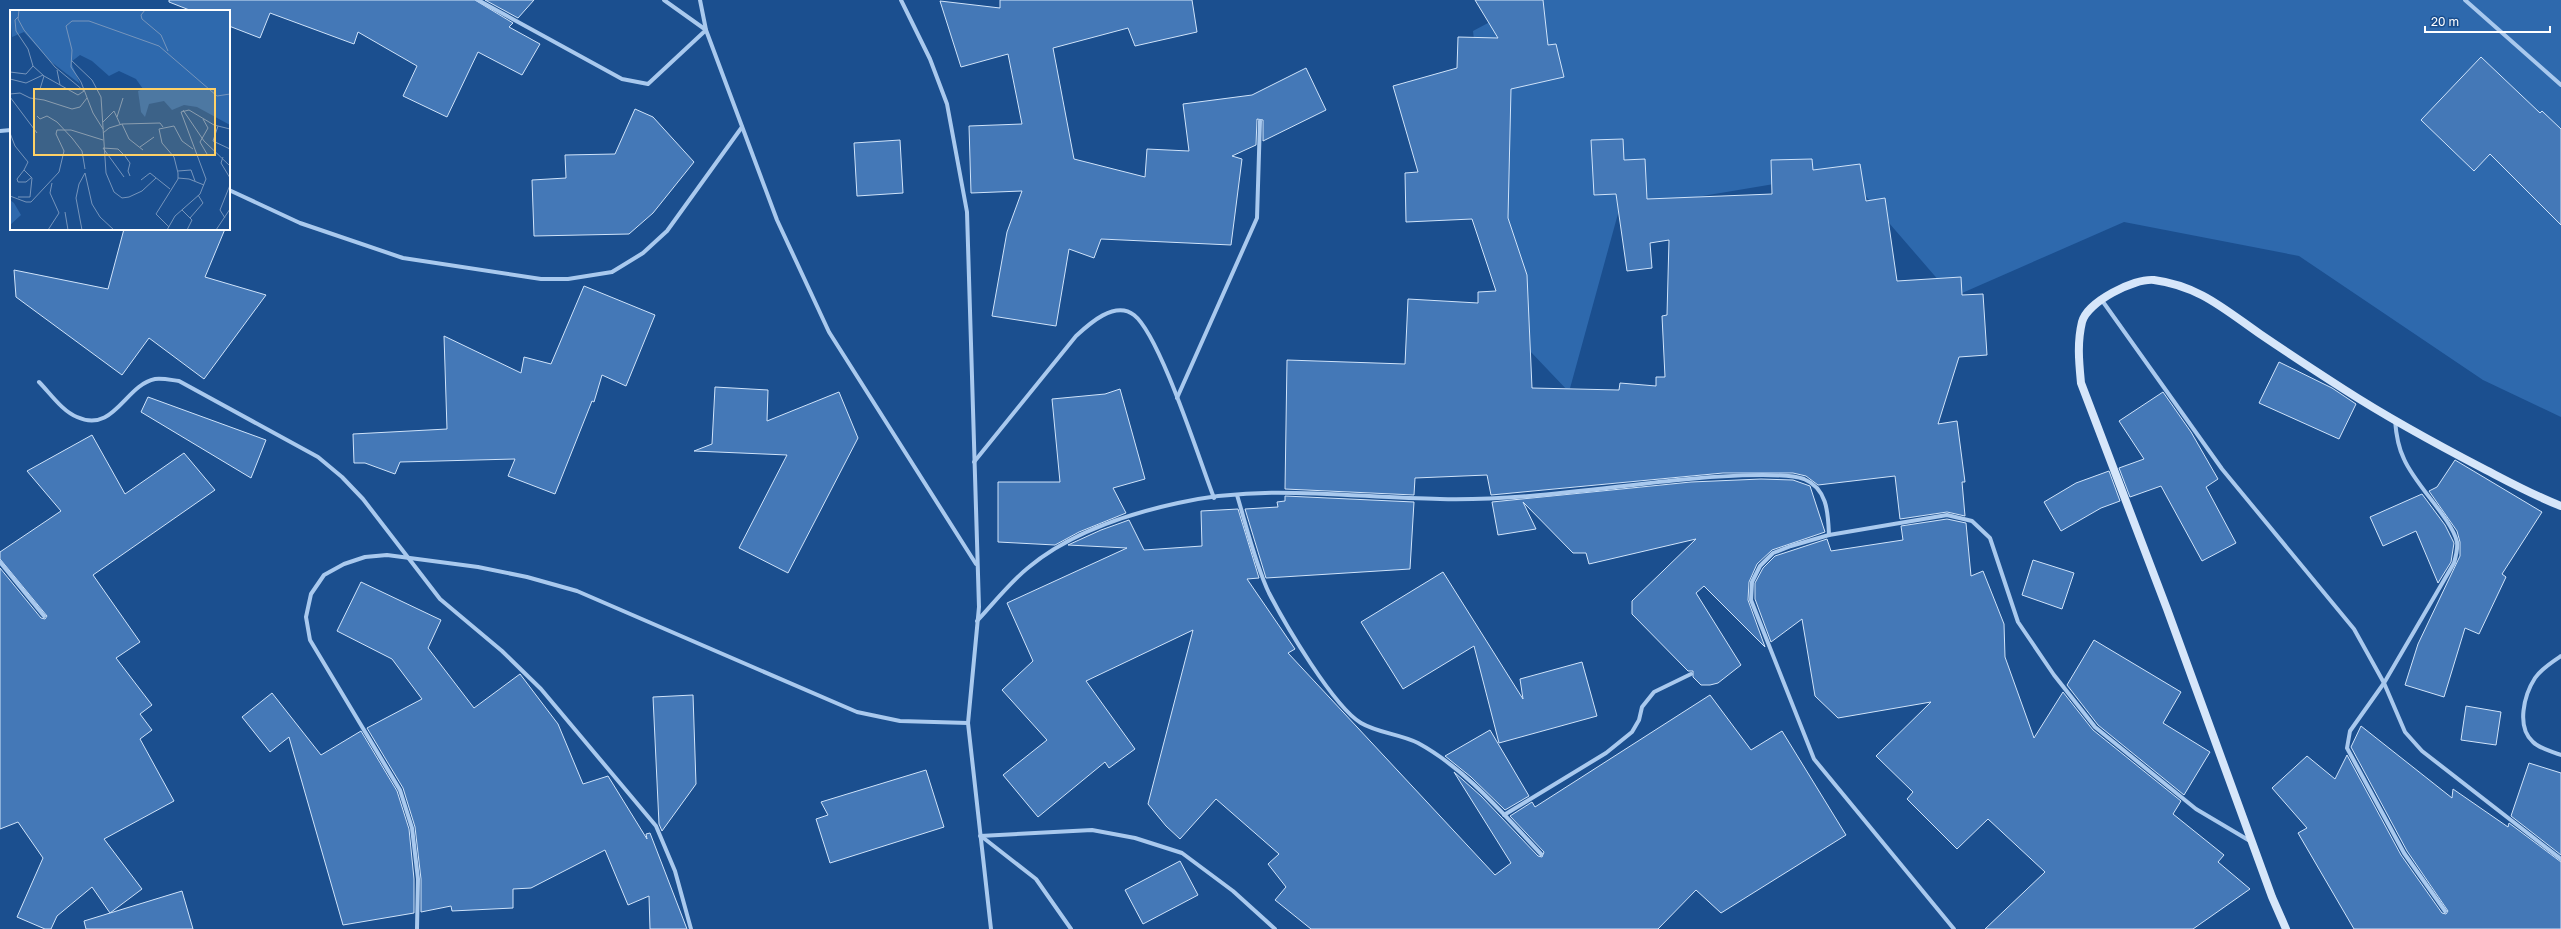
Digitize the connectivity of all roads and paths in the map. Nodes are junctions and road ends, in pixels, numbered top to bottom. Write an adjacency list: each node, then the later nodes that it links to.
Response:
1 (478, 0): 6 (street)
2 (664, 0): 6 (street)
3 (700, 0): 6 (street)
4 (901, 0): 17 (street)
5 (2465, 0): 7 (street)
6 (706, 30): 9 (street)
7 (2561, 84)
8 (1260, 121): 15 (street)
9 (742, 127): 12 (street); 24 (street)
10 (10, 130): 11 (street)
11 (0, 131)
12 (230, 190)
13 (2101, 299): 16 (main road); 29 (street); 34 (main road)
14 (39, 382): 22 (street)
15 (1177, 398): 17 (street); 19 (street)
16 (2395, 420): 20 (main road); 29 (street)
17 (974, 462): 24 (street)
18 (1237, 495): 19 (street); 21 (street); 32 (street)
19 (1214, 498): 26 (street)
20 (2561, 506)
21 (1829, 535): 34 (street); 43 (street)
22 (409, 558): 30 (street); 38 (street); 39 (street)
23 (0, 562): 25 (street)
24 (976, 564): 26 (street)
25 (44, 616)
26 (977, 621): 30 (street)
27 (2561, 656): 31 (street)
28 (1691, 674): 32 (street)
29 (2384, 683): 36 (street); 37 (street)
30 (968, 723): 33 (street)
31 (2561, 755)
32 (1504, 814): 35 (street)
33 (980, 836): 40 (street); 41 (street); 42 (street)
34 (2252, 842): 44 (main road)
35 (1541, 854)
36 (2561, 859)
37 (2445, 911)
38 (417, 929)
39 (690, 929)
40 (991, 929)
41 (1070, 929)
42 (1275, 929)
43 (1954, 929)
44 (2286, 929)

